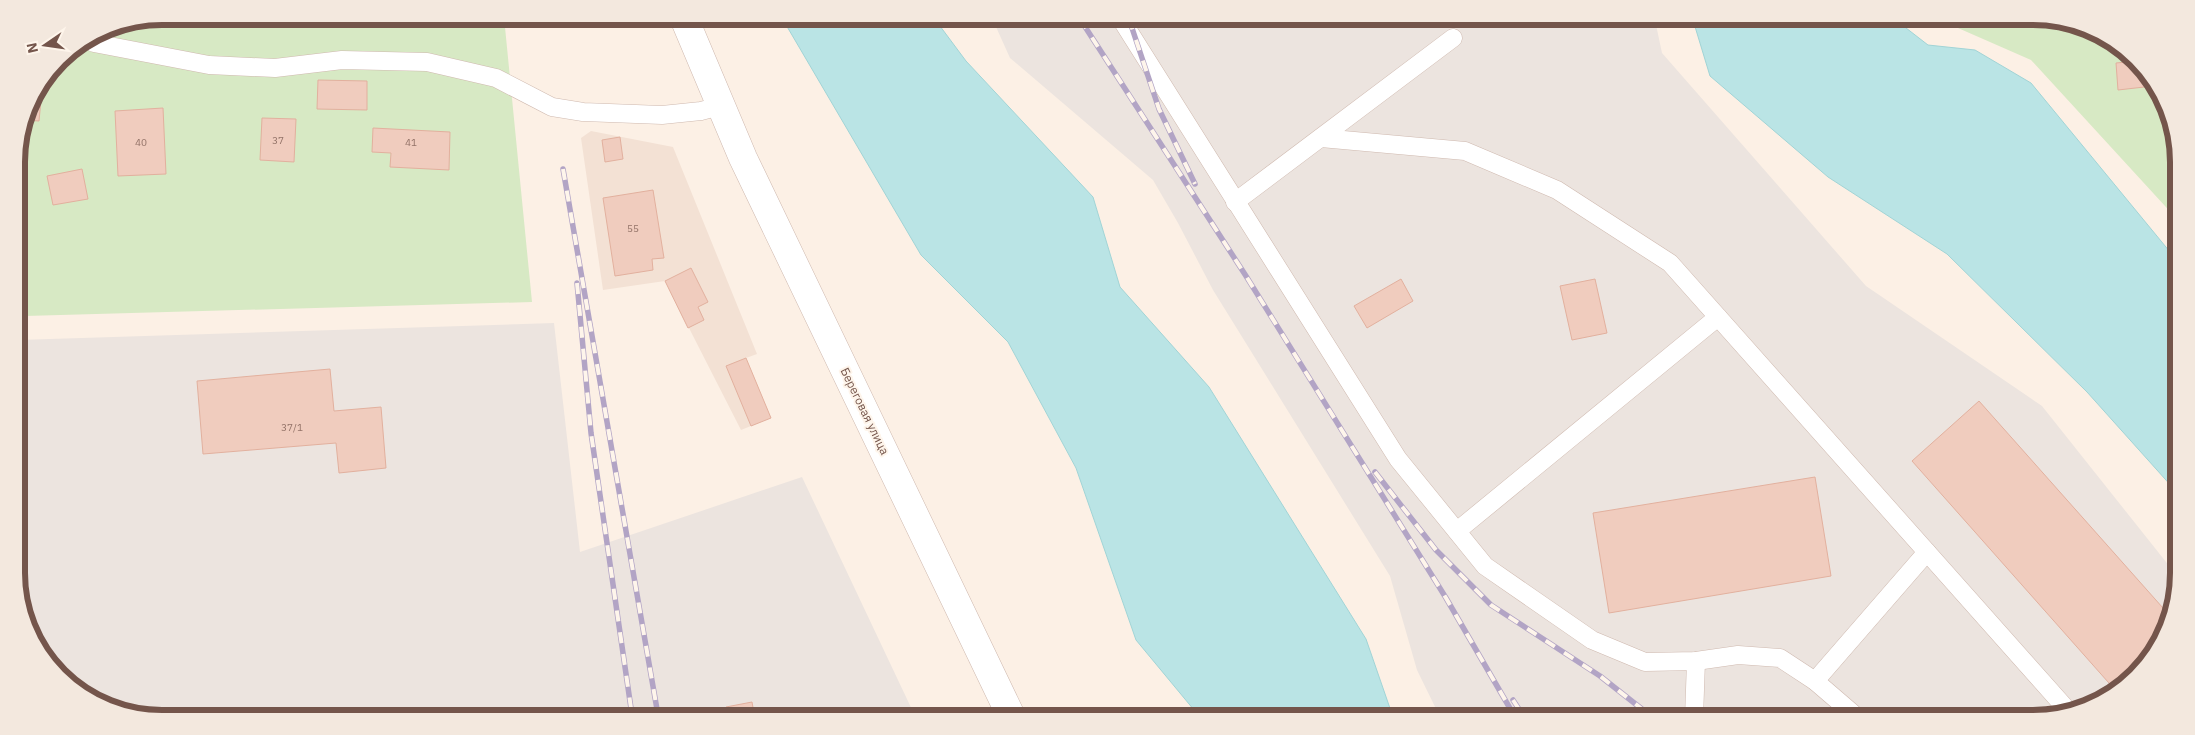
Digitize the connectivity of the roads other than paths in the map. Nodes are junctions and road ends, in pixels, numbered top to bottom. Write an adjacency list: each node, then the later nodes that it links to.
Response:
1 (687, 25): 5 (street, Береговая улица)
2 (1124, 25): 7 (lane)
3 (1454, 38): 6 (lane)
4 (94, 43): 5 (lane)
5 (720, 106): 14 (street, Береговая улица)
6 (1321, 138): 7 (lane); 8 (lane)
7 (1236, 202): 9 (lane)
8 (1718, 316): 9 (lane); 10 (lane)
9 (1456, 531): 11 (lane)
10 (1927, 552): 12 (lane); 13 (lane)
11 (1696, 661): 12 (lane); 15 (lane)
12 (1815, 681): 16 (lane)
13 (2064, 706)
14 (1008, 710)
15 (1694, 710)
16 (1849, 710)

